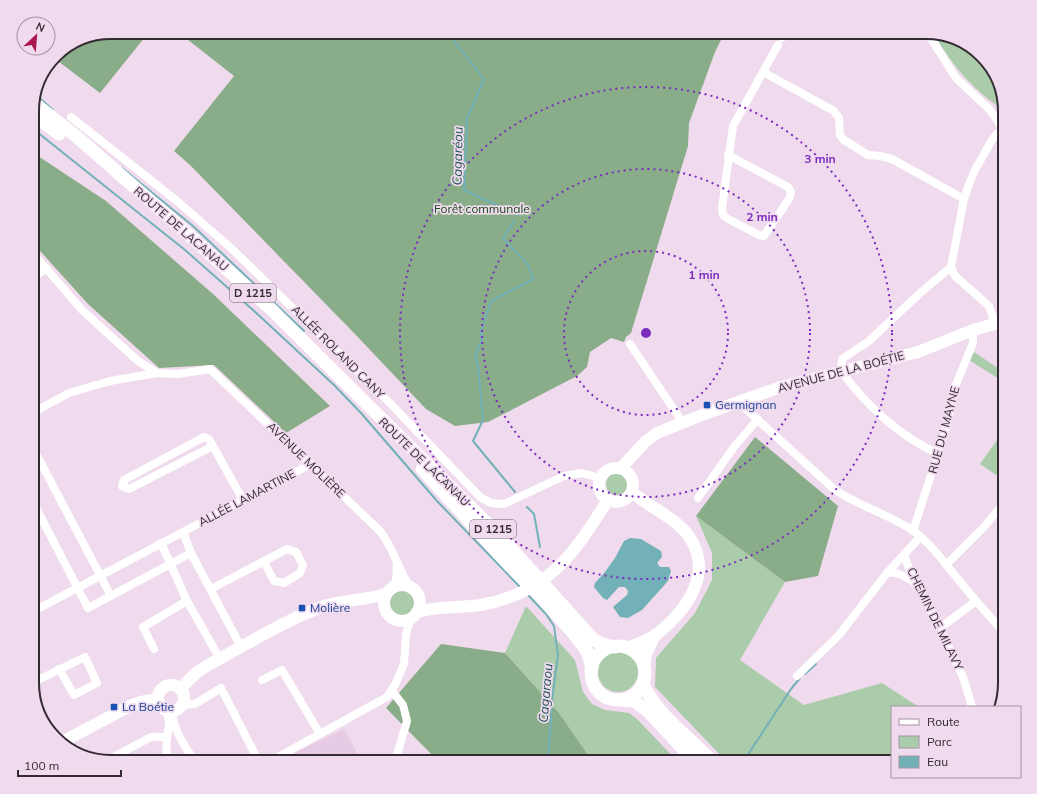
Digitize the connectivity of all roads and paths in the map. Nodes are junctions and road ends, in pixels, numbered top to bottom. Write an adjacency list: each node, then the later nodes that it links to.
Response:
1 (781, 39): 3 (street)
2 (932, 40): 7 (street)
3 (763, 72): 9 (street); 11 (street)
4 (39, 107): 10 (main road, ROUTE DE LACANAU / D 1215)
5 (71, 117): 32 (street, ALLÉE ROLAND CANY)
6 (39, 119): 10 (main road, ROUTE DE LACANAU / D 1215)
7 (998, 121)
8 (998, 134): 11 (street)
9 (728, 155): 9 (street)
10 (129, 184): 24 (main road, ROUTE DE LACANAU / D 1215)
11 (964, 199): 13 (street)
12 (39, 260): 14 (street)
13 (951, 267): 16 (street); 20 (street)
14 (46, 268): 15 (street); 21 (street)
15 (39, 274)
16 (998, 319)
17 (998, 323): 18 (main road, AVENUE DE LA BOÉTIE)
18 (973, 330): 20 (main road, AVENUE DE LA BOÉTIE); 28 (street, RUE DU MAYNE)
19 (630, 344): 26 (street)
20 (841, 371): 22 (main road, AVENUE DE LA BOÉTIE); 28 (street)
21 (157, 373): 23 (street); 30 (street, AVENUE MOLIÈRE)
22 (738, 402): 25 (street); 26 (main road, AVENUE DE LA BOÉTIE)
23 (39, 409)
24 (370, 409): 69 (main road, ROUTE DE LACANAU / D 1215); 72 (main road, ROUTE DE LACANAU / D 1215)
25 (758, 419): 34 (street); 39 (street)
26 (683, 423): 31 (main road, AVENUE DE LA BOÉTIE)
27 (213, 446): 27 (street); 35 (street)
28 (939, 454): 39 (street, RUE DU MAYNE)
29 (39, 459): 50 (street)
30 (310, 464): 35 (street, ALLÉE LAMARTINE); 45 (street, AVENUE MOLIÈRE)
31 (621, 468): 32 (main road); 33 (main road)
32 (600, 478): 36 (main road)
33 (631, 493): 36 (main road); 67 (main road)
34 (698, 498)
35 (243, 500): 40 (street, ALLÉE LAMARTINE)
36 (608, 500): 61 (main road)
37 (998, 510): 48 (street)
38 (39, 514): 53 (street)
39 (914, 531): 41 (street)
40 (183, 532): 42 (street, ALLÉE LAMARTINE); 43 (street)
41 (920, 537): 44 (street); 48 (street)
42 (161, 543): 47 (street); 50 (street, ALLÉE LAMARTINE)
43 (191, 553): 47 (street); 54 (street)
44 (904, 555): 49 (street); 51 (street, CHEMIN DE MILAVY)
45 (395, 556): 52 (street, AVENUE MOLIÈRE); 55 (street, AVENUE MOLIÈRE)
46 (264, 562): 46 (street); 54 (street)
47 (170, 565): 56 (street); 59 (street)
48 (946, 565): 60 (street)
49 (887, 573): 51 (street); 75 (street)
50 (100, 576): 53 (street, ALLÉE LAMARTINE); 56 (street)
51 (914, 582): 66 (street, CHEMIN DE MILAVY)
52 (410, 587): 55 (main road); 57 (main road)
53 (77, 588): 56 (street); 62 (street, ALLÉE LAMARTINE)
54 (211, 589): 68 (street)
55 (390, 591): 58 (main road); 63 (main road)
56 (111, 596)
57 (419, 596): 61 (main road); 64 (main road)
58 (353, 600): 63 (main road); 68 (main road)
59 (187, 601): 70 (street); 71 (street)
60 (976, 601): 65 (street); 66 (street)
61 (447, 607): 64 (main road)
62 (39, 608)
63 (386, 610): 64 (main road)
64 (414, 615): 80 (street)
65 (998, 625)
66 (942, 628): 83 (street, CHEMIN DE MILAVY)
67 (655, 635): 69 (main road); 73 (main road)
68 (242, 647): 71 (main road)
69 (620, 647): 72 (main road); 73 (main road)
70 (154, 649)
71 (220, 659): 79 (main road)
72 (592, 668): 82 (main road)
73 (644, 668): 78 (main road)
74 (60, 670): 74 (street); 76 (street)
75 (797, 676)
76 (39, 680)
77 (262, 680): 85 (street)
78 (643, 684): 82 (main road); 95 (main road)
79 (180, 689): 81 (main road); 84 (main road)
80 (392, 691): 85 (street); 93 (street)
81 (158, 699): 84 (main road); 87 (main road)
82 (623, 700): 94 (main road)
83 (972, 706)
84 (174, 709): 86 (street); 90 (street); 91 (street)
85 (320, 734): 92 (street)
86 (166, 737): 88 (street); 89 (street)
87 (66, 740)
88 (116, 755)
89 (166, 755)
90 (191, 755)
91 (255, 755)
92 (282, 755)
93 (397, 755)
94 (689, 755)
95 (706, 755)

